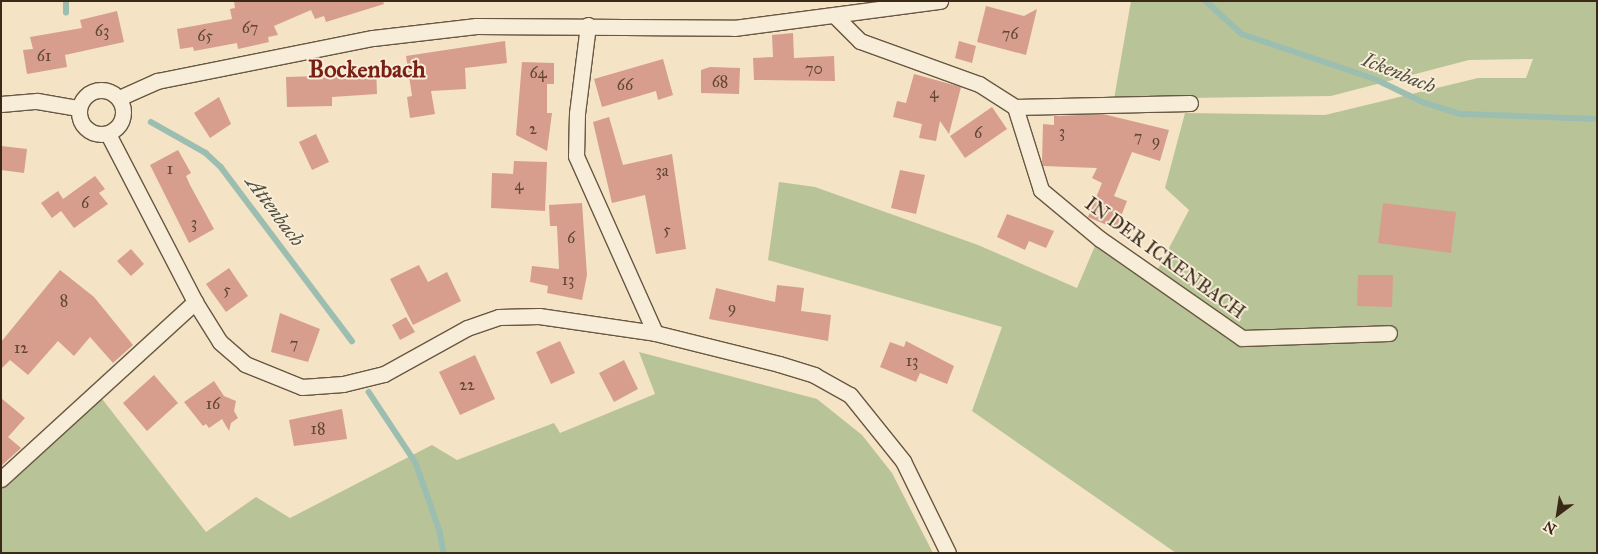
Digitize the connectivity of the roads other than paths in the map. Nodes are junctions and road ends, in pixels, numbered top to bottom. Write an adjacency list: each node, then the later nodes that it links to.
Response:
1 (940, 1): 2 (street)
2 (836, 17): 3 (street); 7 (street)
3 (588, 25): 4 (street); 11 (street)
4 (119, 98): 8 (street); 9 (street)
5 (1190, 103): 7 (street)
6 (1, 104): 8 (street)
7 (1015, 107): 12 (street, IN DER ICKENBACH)
8 (78, 108): 9 (street)
9 (108, 134): 10 (street)
10 (195, 302): 11 (street); 13 (street)
11 (655, 333): 14 (street)
12 (1389, 334)
13 (1, 479)
14 (948, 553)

